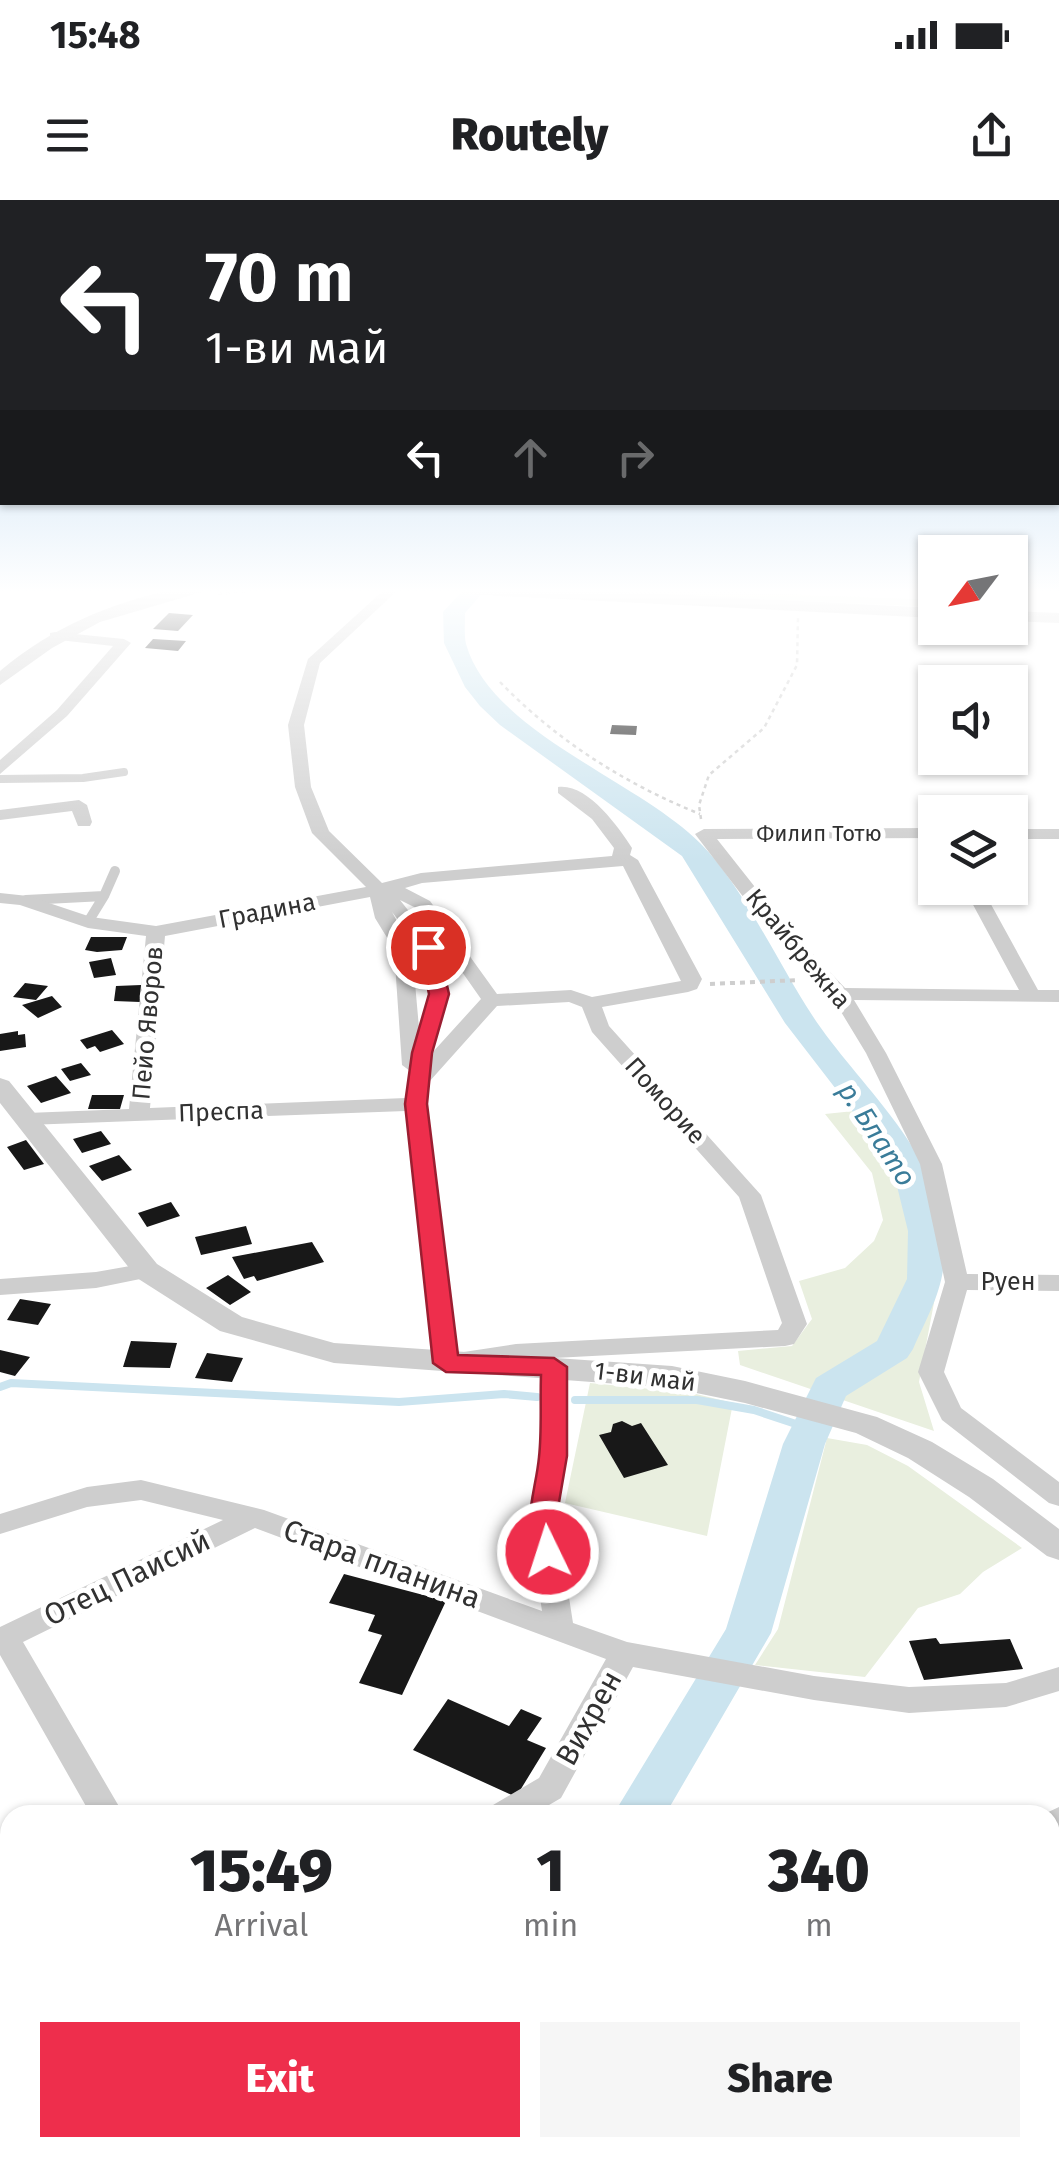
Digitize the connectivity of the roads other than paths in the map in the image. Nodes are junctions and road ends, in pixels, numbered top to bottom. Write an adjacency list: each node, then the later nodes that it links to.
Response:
1 (91, 680): 3 (street)
2 (308, 680): 15 (street)
3 (0, 769)
4 (124, 772): 5 (lane)
5 (0, 779)
6 (564, 790): 13 (street)
7 (0, 816): 8 (street)
8 (84, 822)
9 (702, 824): 10 (street, Филип Тотю); 22 (street, Крайбрежна)
10 (918, 832)
11 (1028, 834): 12 (street)
12 (1059, 834)
13 (620, 858): 15 (street); 26 (street)
14 (116, 871): 16 (lane)
15 (383, 888): 21 (street, Градина); 25 (street); 28 (street)
16 (104, 896): 18 (lane); 20 (lane)
17 (0, 898): 18 (street, Градина)
18 (22, 900): 20 (street, Градина)
19 (982, 905): 23 (street)
20 (88, 922): 21 (street, Градина)
21 (156, 932): 29 (street, Пейо Яворов)
22 (840, 994): 23 (street); 32 (street, Крайбрежна)
23 (1032, 996): 24 (street)
24 (1059, 996)
25 (491, 1000): 26 (street); 28 (street)
26 (591, 1003): 35 (street, Поморие)
27 (0, 1086): 30 (street, 1-ви май)
28 (418, 1091): 29 (street, Преспа); 35 (street)
29 (139, 1115): 30 (street, Преспа)
30 (27, 1119): 31 (street, 1-ви май)
31 (147, 1271): 34 (street); 35 (street, 1-ви май)
32 (957, 1282): 33 (street, Руен); 37 (street, Крайбрежна)
33 (1059, 1283)
34 (0, 1287)
35 (446, 1363): 36 (street, 1-ви май)
36 (554, 1367): 40 (street, 1-ви май); 41 (street)
37 (1059, 1496)
38 (254, 1517): 39 (street, Стара планина); 41 (street, Стара планина); 42 (street, Отец Паисий)
39 (0, 1524)
40 (1059, 1547)
41 (559, 1630): 43 (street, Стара планина)
42 (2, 1638): 45 (street)
43 (626, 1654): 44 (street, Стара планина); 46 (street, Вихрен)
44 (1059, 1679)
45 (102, 1805)
46 (521, 1805)

